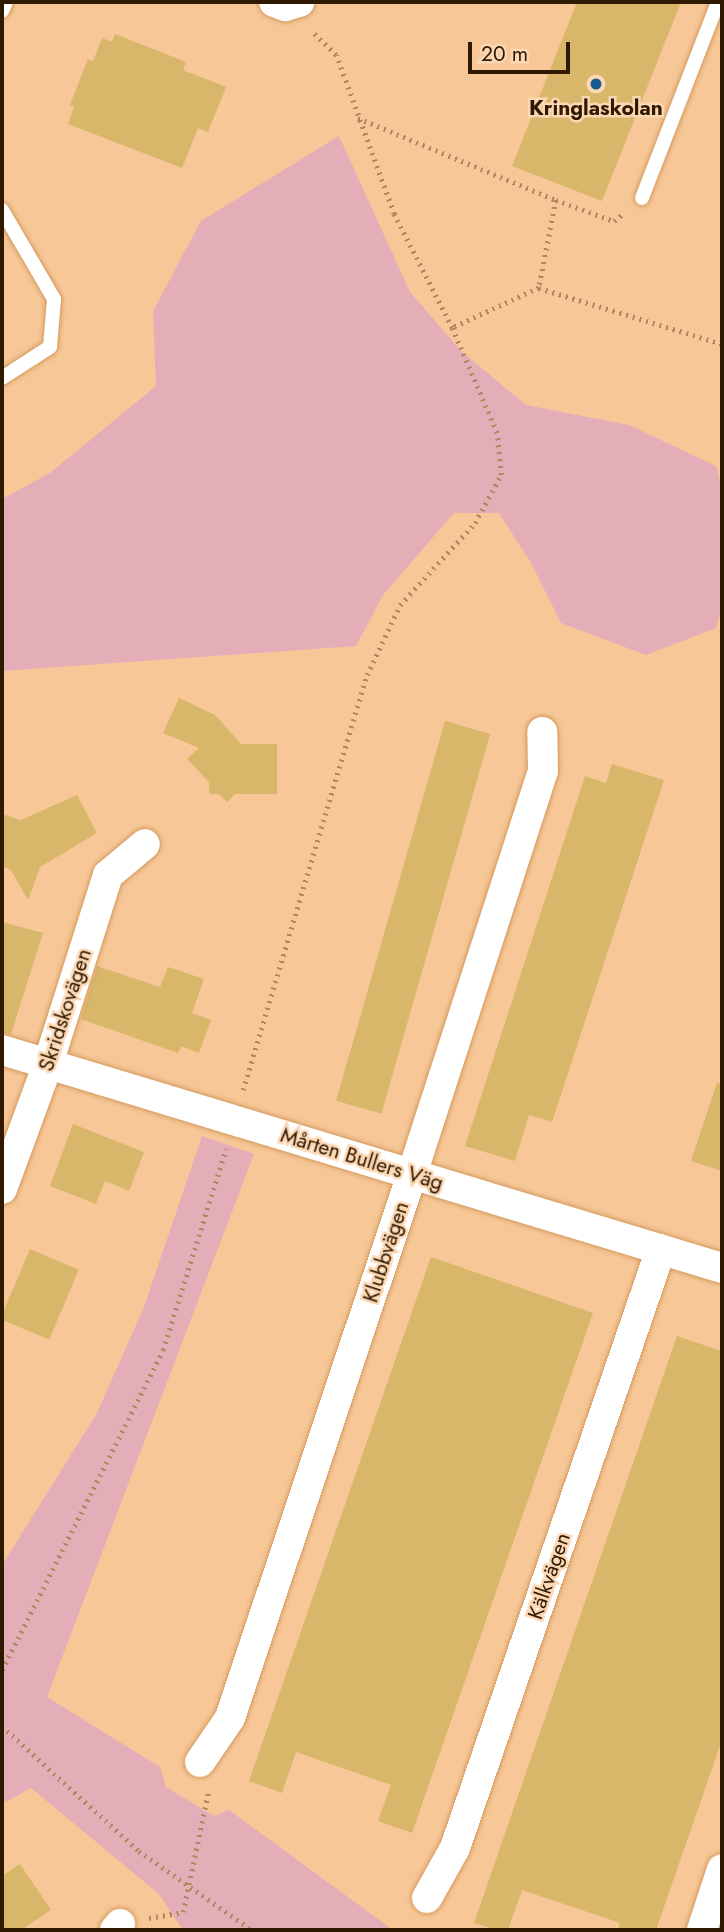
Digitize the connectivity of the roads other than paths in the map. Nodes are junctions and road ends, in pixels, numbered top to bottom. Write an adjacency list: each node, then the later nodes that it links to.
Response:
1 (6, 2): 3 (lane)
2 (718, 2): 4 (lane)
3 (2, 11)
4 (642, 198)
5 (2, 209): 6 (lane)
6 (2, 378)
7 (542, 732): 11 (street, Klubbvägen)
8 (145, 844): 10 (street, Skridskovägen)
9 (2, 1050): 10 (street, Mårten Bullers Väg)
10 (48, 1064): 11 (street, Mårten Bullers Väg); 12 (street, Skridskovägen)
11 (412, 1174): 13 (street, Mårten Bullers Väg); 15 (street, Klubbvägen)
12 (2, 1189)
13 (661, 1249): 14 (street, Mårten Bullers Väg); 17 (street, Kälkvägen)
14 (722, 1268)
15 (200, 1762)
16 (722, 1869): 18 (street)
17 (427, 1898)
18 (702, 1930)

